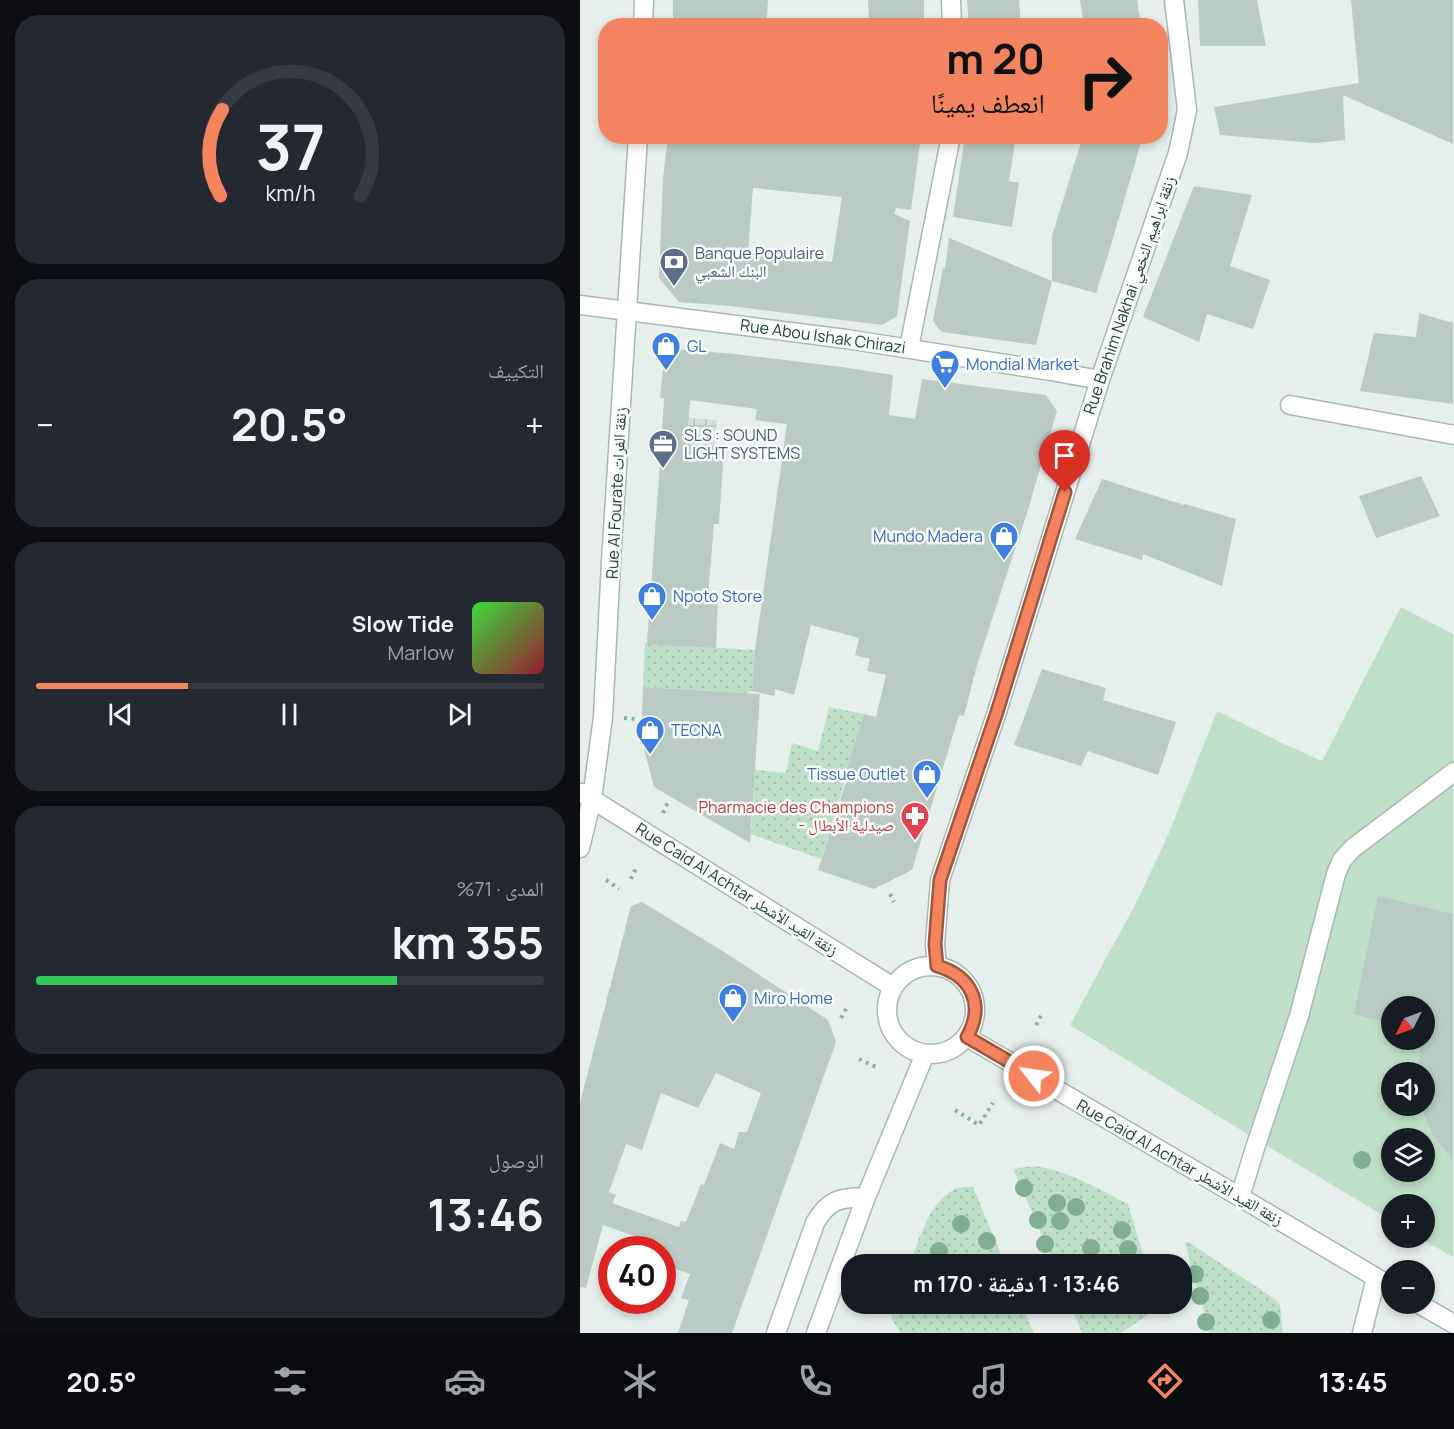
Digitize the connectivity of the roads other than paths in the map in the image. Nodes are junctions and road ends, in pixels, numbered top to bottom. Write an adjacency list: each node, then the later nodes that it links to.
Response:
1 (644, 0): 4 (street)
2 (951, 0): 5 (street)
3 (1174, 0): 11 (street, Rue Brahim Nakhai زنقة ابراهيم النخعي)
4 (643, 18)
5 (952, 18)
6 (637, 144): 9 (street, Rue Al Fourate زنقة الفرات)
7 (949, 144): 10 (street)
8 (580, 305): 9 (street, Rue Abou Ishak Chirazi)
9 (626, 310): 10 (street, Rue Abou Ishak Chirazi); 15 (street, Rue Al Fourate زنقة الفرات)
10 (909, 348): 11 (street, Rue Abou Ishak Chirazi)
11 (1100, 380): 17 (street, Rue Brahim Nakhai زنقة ابراهيم النخعي)
12 (1290, 405): 13 (street)
13 (1453, 435)
14 (1453, 772): 22 (street)
15 (586, 795): 16 (street, Rue Al Fourate زنقة الفرات); 18 (street, Rue Caid Al Achtar زنقة القيد الأشطر)
16 (580, 848)
17 (937, 966): 18 (street); 19 (street)
18 (893, 987): 20 (street)
19 (967, 1037): 20 (street); 22 (street, Rue Caid Al Achtar زنقة القيد الأشطر)
20 (925, 1054): 21 (street)
21 (866, 1197): 27 (street); 28 (street)
22 (1240, 1197): 23 (street, Rue Caid Al Achtar زنقة القيد الأشطر)
23 (1376, 1278): 24 (street, Rue Caid Al Achtar زنقة القيد الأشطر); 29 (street)
24 (1381, 1281)
25 (1435, 1313): 26 (street)
26 (1453, 1324)
27 (776, 1333)
28 (816, 1333)
29 (1362, 1333)

